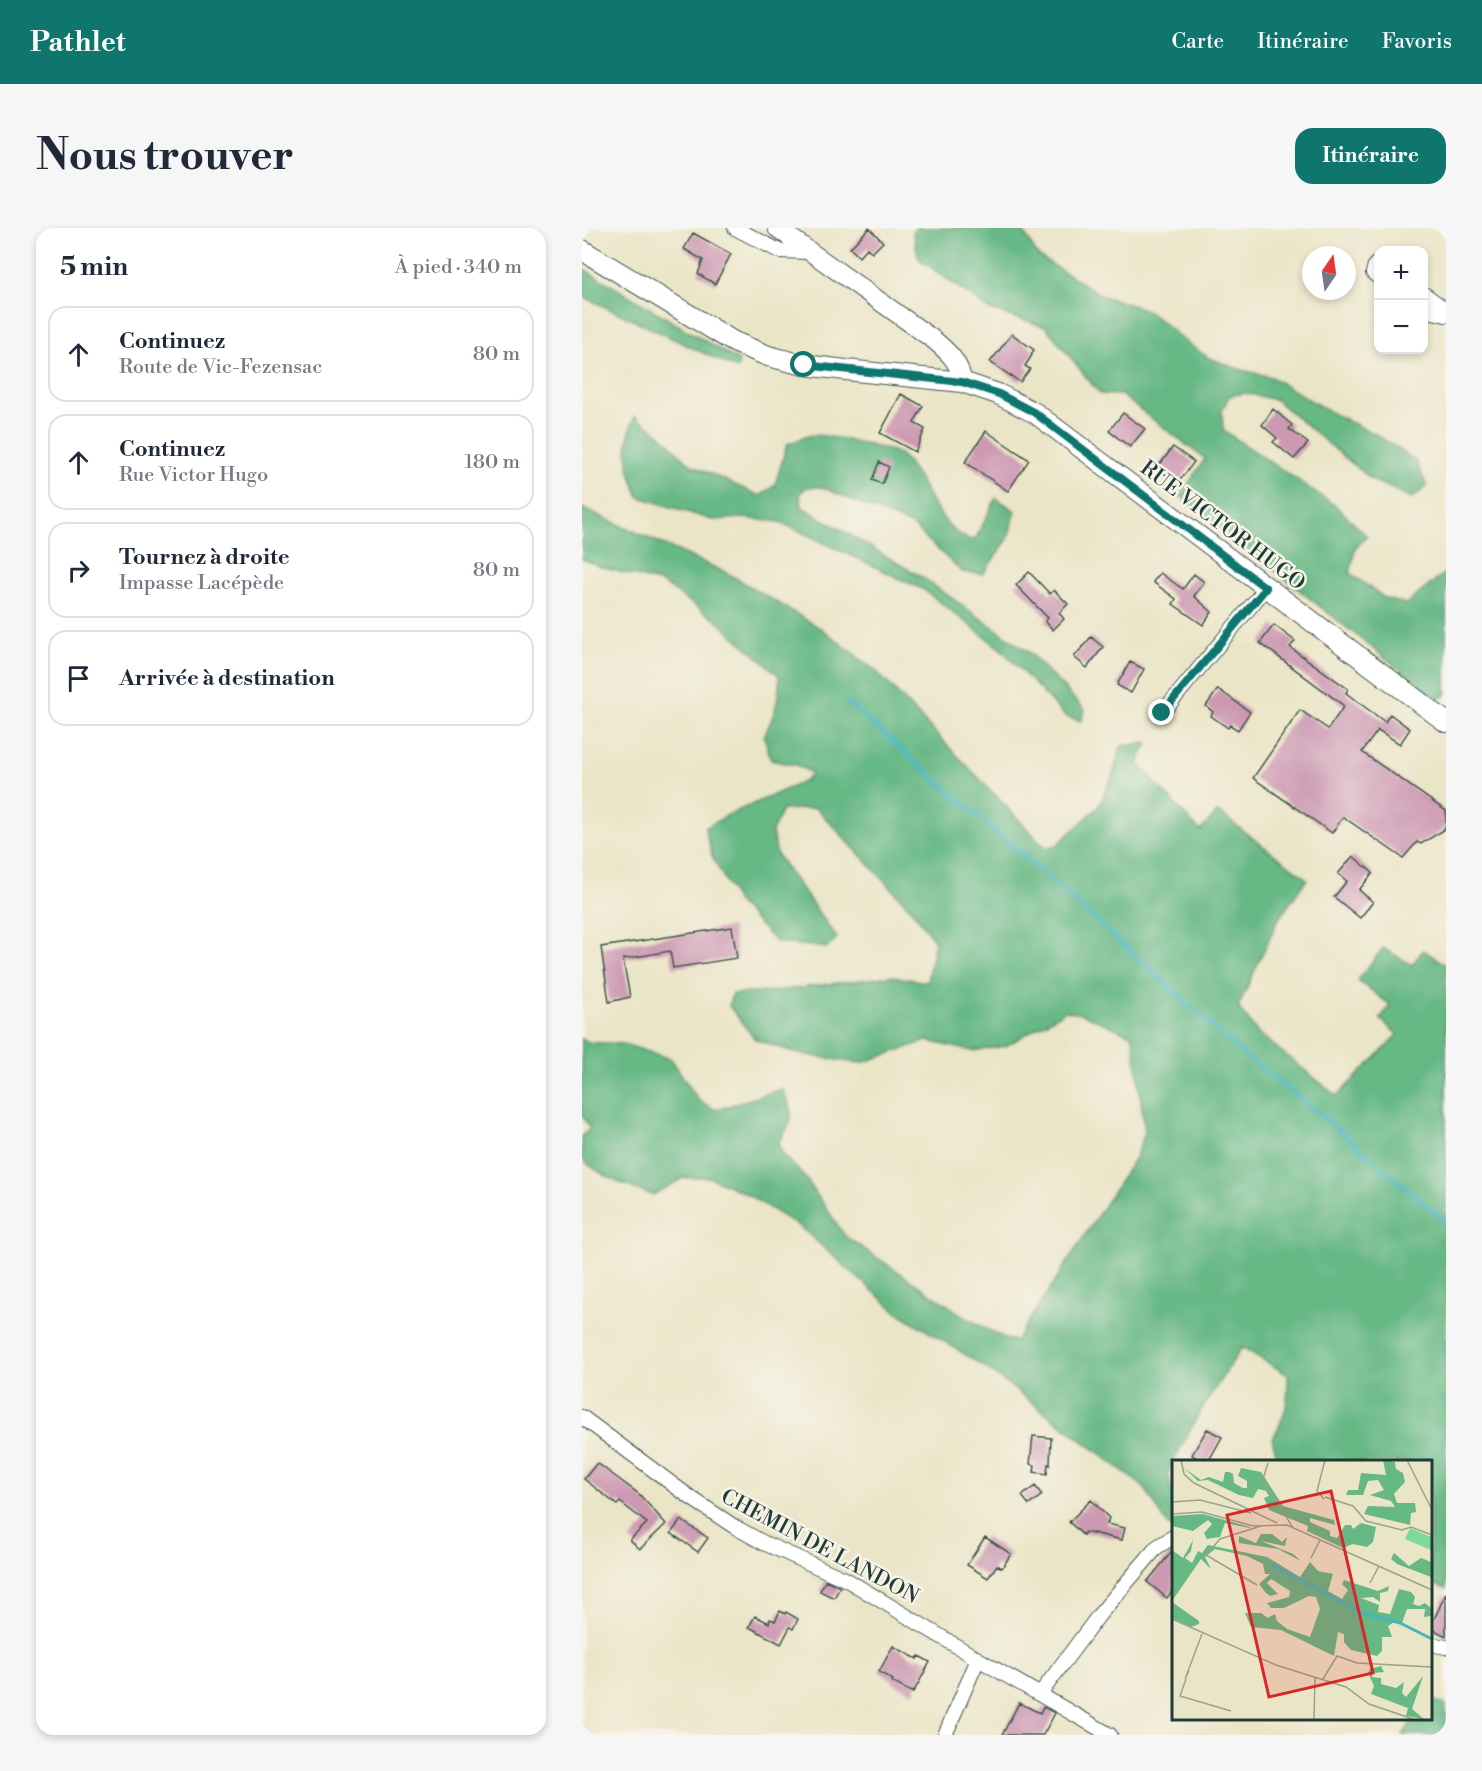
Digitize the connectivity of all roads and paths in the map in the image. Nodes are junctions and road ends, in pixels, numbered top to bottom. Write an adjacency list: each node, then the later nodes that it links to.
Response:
1 (735, 228): 4 (street)
2 (777, 228): 4 (street)
3 (582, 250): 9 (main road, RUE VICTOR HUGO)
4 (809, 252): 9 (street)
5 (1428, 297): 6 (street)
6 (1446, 309)
7 (1428, 311): 8 (street)
8 (1446, 315)
9 (962, 382): 10 (main road, RUE VICTOR HUGO)
10 (1266, 588): 11 (street); 12 (main road, RUE VICTOR HUGO)
11 (1162, 713)
12 (1446, 722)
13 (582, 1417): 17 (street, CHEMIN DE LANDON)
14 (1172, 1538): 18 (street)
15 (1431, 1644): 16 (street)
16 (1446, 1647)
17 (978, 1659): 18 (street, CHEMIN DE LANDON); 19 (street)
18 (1040, 1694): 20 (street, CHEMIN DE LANDON)
19 (945, 1735)
20 (1110, 1735)

